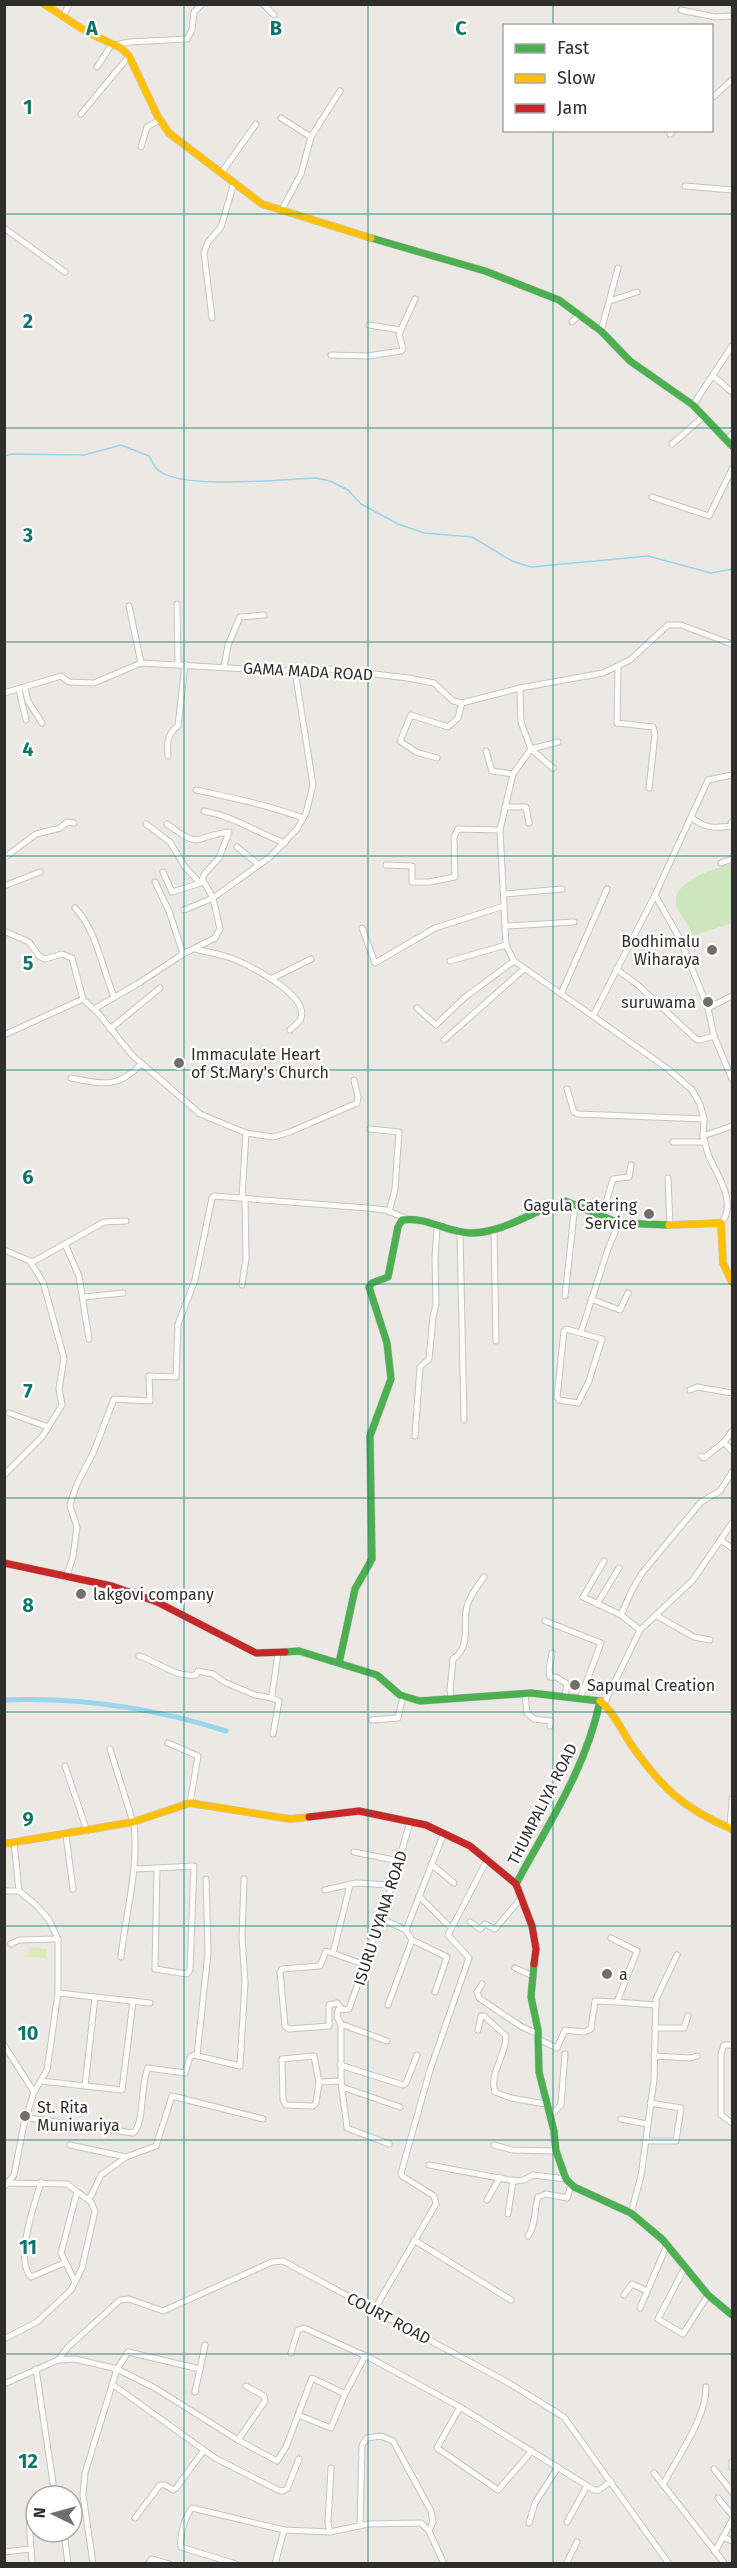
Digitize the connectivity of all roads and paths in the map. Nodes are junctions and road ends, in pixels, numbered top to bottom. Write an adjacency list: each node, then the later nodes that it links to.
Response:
1 (44, 4): 8 (street)
2 (69, 4): 8 (street)
3 (202, 4): 9 (street)
4 (263, 4): 6 (street)
5 (681, 10): 7 (street)
6 (274, 15)
7 (732, 15)
8 (63, 18): 9 (street)
9 (114, 45): 10 (street); 11 (street)
10 (129, 56): 15 (street); 17 (street)
11 (97, 67)
12 (732, 80): 14 (street)
13 (340, 91): 19 (street)
14 (713, 96)
15 (81, 114)
16 (281, 118): 19 (street)
17 (160, 120): 20 (street); 21 (street)
18 (256, 124): 21 (street)
19 (310, 137): 25 (street)
20 (141, 147)
21 (222, 172): 22 (street)
22 (234, 183): 25 (street); 33 (street)
23 (685, 186): 24 (street)
24 (732, 190)
25 (282, 211): 32 (street)
26 (4, 228): 28 (street)
27 (618, 268): 31 (street)
28 (65, 272)
29 (637, 292): 31 (street)
30 (415, 299): 36 (street)
31 (610, 301): 37 (street)
32 (580, 314): 34 (street); 37 (street)
33 (212, 318)
34 (572, 322)
35 (369, 326): 36 (street)
36 (401, 330): 39 (street)
37 (601, 331): 42 (street)
38 (732, 346): 40 (street)
39 (332, 355)
40 (713, 376): 41 (street); 42 (street)
41 (732, 392)
42 (693, 405): 43 (street)
43 (704, 416): 44 (street); 45 (street)
44 (731, 440)
45 (672, 444)
46 (732, 469): 47 (street)
47 (652, 496)
48 (177, 604): 53 (street)
49 (129, 606): 52 (street)
50 (264, 615): 55 (street)
51 (732, 644): 56 (street)
52 (141, 663): 53 (street, GAMA MADA ROAD); 59 (street, GAMA MADA ROAD)
53 (178, 664): 54 (street, GAMA MADA ROAD)
54 (185, 664): 55 (street, GAMA MADA ROAD); 67 (street)
55 (224, 667): 57 (street, GAMA MADA ROAD)
56 (618, 667): 58 (street); 72 (street)
57 (295, 671): 61 (street, GAMA MADA ROAD); 76 (street)
58 (520, 688): 61 (street); 65 (street)
59 (22, 689): 60 (street, GAMA MADA ROAD); 62 (street); 63 (street)
60 (4, 693)
61 (462, 703): 68 (street)
62 (26, 720)
63 (42, 723)
64 (558, 742): 65 (street)
65 (531, 749): 69 (street); 70 (street)
66 (486, 751): 70 (street)
67 (168, 756)
68 (437, 758)
69 (553, 768)
70 (513, 774): 74 (street)
71 (732, 775): 77 (street)
72 (649, 788)
73 (196, 790): 76 (street)
74 (505, 807): 79 (street); 83 (street)
75 (204, 812): 84 (street)
76 (303, 818): 84 (street)
77 (692, 818): 82 (street); 99 (street)
78 (74, 823): 86 (street)
79 (529, 823)
80 (146, 824): 94 (street)
81 (167, 824): 94 (street)
82 (732, 824)
83 (500, 830): 89 (street); 98 (street)
84 (285, 843): 90 (street)
85 (237, 847): 90 (street)
86 (4, 858)
87 (732, 859): 88 (street)
88 (721, 863)
89 (387, 865)
90 (259, 866): 100 (street)
91 (40, 872): 95 (street)
92 (163, 872): 94 (street)
93 (156, 882): 110 (street)
94 (201, 882): 100 (street)
95 (4, 886)
96 (562, 889): 98 (street)
97 (608, 889): 118 (street)
98 (504, 894): 101 (street)
99 (655, 895): 115 (street); 123 (street)
100 (213, 898): 103 (street); 109 (street)
101 (504, 906): 105 (street); 106 (street)
102 (75, 908): 120 (street)
103 (184, 910)
104 (574, 922): 105 (street)
105 (506, 926): 108 (street)
106 (362, 928)
107 (4, 931): 121 (street)
108 (506, 945): 112 (street); 113 (street)
109 (195, 949): 110 (street); 116 (street)
110 (183, 954): 120 (street)
111 (311, 959): 116 (street)
112 (450, 961)
113 (514, 961): 114 (street); 122 (street)
114 (524, 969): 118 (street); 130 (street)
115 (616, 969): 125 (street); 129 (street)
116 (271, 979): 127 (street)
117 (160, 988): 126 (street)
118 (561, 994): 125 (street)
119 (732, 996): 123 (street)
120 (114, 997): 124 (street)
121 (83, 999): 124 (street); 128 (street)
122 (417, 1008)
123 (708, 1008): 129 (street)
124 (94, 1009): 126 (street)
125 (593, 1016): 136 (street)
126 (110, 1029): 131 (street)
127 (290, 1030)
128 (4, 1035)
129 (714, 1036): 133 (street)
130 (444, 1040)
131 (141, 1064): 132 (street); 139 (street)
132 (71, 1078)
133 (732, 1079)
134 (354, 1080): 139 (street)
135 (567, 1089): 136 (street)
136 (704, 1119): 140 (street)
137 (732, 1126): 140 (street)
138 (370, 1129): 147 (street)
139 (246, 1133): 145 (street)
140 (703, 1136): 142 (street)
141 (674, 1142): 142 (street)
142 (705, 1142): 151 (street)
143 (631, 1165): 148 (street)
144 (668, 1178): 153 (street)
145 (244, 1197): 147 (street); 161 (street); 189 (street)
146 (575, 1205): 148 (street); 155 (street); 164 (street)
147 (389, 1212): 149 (street)
148 (602, 1216): 152 (street)
149 (405, 1218): 154 (street); 199 (street)
150 (126, 1221): 157 (street)
151 (721, 1222): 153 (street); 160 (street)
152 (619, 1223): 153 (street); 166 (street)
153 (670, 1225)
154 (437, 1227): 156 (street); 176 (street)
155 (494, 1229): 156 (street); 169 (street)
156 (460, 1232): 173 (street)
157 (65, 1244): 159 (street); 165 (street)
158 (4, 1250): 159 (street)
159 (32, 1263): 174 (street)
160 (732, 1282)
161 (242, 1285)
162 (123, 1293): 165 (street)
163 (628, 1293): 166 (street)
164 (565, 1296)
165 (84, 1298): 168 (street)
166 (591, 1299): 167 (street)
167 (581, 1332): 167 (street)
168 (88, 1338)
169 (496, 1341)
170 (690, 1390): 171 (street)
171 (732, 1393)
172 (9, 1413): 174 (street)
173 (464, 1420)
174 (48, 1427): 181 (street)
175 (732, 1431): 177 (street)
176 (415, 1436)
177 (724, 1442): 178 (street); 179 (street)
178 (732, 1451)
179 (701, 1456)
180 (732, 1472): 191 (street)
181 (4, 1475)
182 (732, 1523): 183 (street)
183 (722, 1541): 184 (street); 192 (street)
184 (732, 1548)
185 (604, 1561): 190 (street)
186 (4, 1563): 189 (street)
187 (619, 1568): 190 (street)
188 (484, 1577): 204 (street)
189 (66, 1578): 196 (street)
190 (597, 1604): 191 (street)
191 (621, 1615): 194 (street)
192 (657, 1616): 194 (street); 195 (street)
193 (545, 1621): 205 (street)
194 (640, 1630): 206 (street)
195 (710, 1640)
196 (278, 1653): 199 (street); 203 (street)
197 (552, 1653): 202 (street)
198 (139, 1656): 203 (street)
199 (339, 1663): 201 (street)
200 (525, 1694): 202 (street); 204 (street); 208 (street)
201 (403, 1696): 204 (street); 207 (street)
202 (565, 1697): 205 (street)
203 (272, 1698): 209 (street)
204 (451, 1699)
205 (580, 1699): 206 (street)
206 (602, 1702): 217 (street); 232 (street, THUMPALIYA ROAD)
207 (372, 1720)
208 (550, 1726)
209 (273, 1734)
210 (168, 1743): 214 (street)
211 (110, 1749): 215 (street)
212 (65, 1766): 218 (street)
213 (732, 1799): 217 (street)
214 (190, 1803): 215 (street); 216 (street)
215 (134, 1822): 218 (street); 228 (street)
216 (410, 1822): 219 (street); 224 (street, ISURU UYANA ROAD)
217 (731, 1828)
218 (87, 1831): 220 (street)
219 (444, 1833): 225 (street); 226 (street)
220 (66, 1835): 222 (street); 235 (street)
221 (5, 1842): 222 (street)
222 (14, 1842): 238 (street)
223 (354, 1852): 224 (street)
224 (399, 1860): 234 (street, ISURU UYANA ROAD)
225 (486, 1860): 232 (street); 311 (street)
226 (431, 1864): 231 (street); 239 (street)
227 (157, 1868): 227 (street); 228 (street)
228 (136, 1869): 251 (street)
229 (206, 1879): 274 (street)
230 (244, 1879): 274 (street)
231 (454, 1883)
232 (516, 1884): 240 (street)
233 (350, 1885): 234 (street); 236 (street); 249 (street)
234 (392, 1886): 241 (street, ISURU UYANA ROAD)
235 (73, 1889)
236 (325, 1890)
237 (4, 1891): 238 (street)
238 (19, 1891): 246 (street)
239 (419, 1896): 243 (street); 244 (street)
240 (522, 1897): 242 (street); 254 (street)
241 (380, 1918): 244 (street); 252 (street, ISURU UYANA ROAD)
242 (470, 1922)
243 (448, 1925)
244 (406, 1930): 247 (street)
245 (611, 1938): 260 (street)
246 (58, 1939): 248 (street); 257 (street)
247 (411, 1940): 256 (street); 263 (street)
248 (11, 1944)
249 (333, 1953): 252 (street); 264 (street)
250 (677, 1955): 262 (street)
251 (121, 1957)
252 (363, 1964): 264 (street, ISURU UYANA ROAD)
253 (515, 1968): 254 (street)
254 (533, 1976): 269 (street)
255 (482, 1984): 269 (street)
256 (435, 1992)
257 (58, 1994): 258 (street); 279 (street)
258 (95, 1997): 259 (street); 282 (street)
259 (133, 2001): 261 (street); 282 (street)
260 (617, 2002): 262 (street); 269 (street)
261 (150, 2003)
262 (656, 2005): 267 (street)
263 (388, 2006)
264 (343, 2009): 266 (street)
265 (688, 2016): 267 (street)
266 (341, 2024): 270 (street); 278 (street)
267 (655, 2028): 276 (street)
268 (478, 2030): 285 (street)
269 (538, 2037): 285 (street)
270 (387, 2041)
271 (4, 2045): 283 (street)
272 (732, 2045): 291 (street)
273 (565, 2054): 287 (street)
274 (197, 2055): 288 (street)
275 (417, 2055): 278 (street)
276 (654, 2056): 277 (street); 284 (street)
277 (697, 2056)
278 (340, 2065): 281 (street)
279 (41, 2081): 282 (street); 283 (street)
280 (319, 2082): 280 (street); 281 (street)
281 (342, 2084): 286 (street); 294 (street)
282 (85, 2086)
283 (34, 2092): 288 (street)
284 (650, 2103): 292 (street); 293 (street)
285 (546, 2104): 287 (street)
286 (400, 2107)
287 (549, 2117): 297 (street)
288 (28, 2118): 304 (street)
289 (263, 2119): 298 (street)
290 (621, 2119): 292 (street)
291 (732, 2122)
292 (647, 2124): 293 (street)
293 (646, 2141): 308 (street)
294 (389, 2144)
295 (70, 2145): 298 (street)
296 (494, 2145): 297 (street)
297 (556, 2151): 303 (street)
298 (126, 2157): 306 (street)
299 (429, 2165): 300 (street)
300 (500, 2177): 301 (street); 307 (street)
301 (513, 2180): 303 (street); 309 (street)
302 (41, 2182): 304 (street); 305 (street); 313 (street)
303 (569, 2182): 308 (street); 310 (street)
304 (5, 2184)
305 (77, 2192): 306 (street); 313 (street)
306 (87, 2199): 315 (street)
307 (487, 2200)
308 (631, 2213): 312 (street)
309 (508, 2214)
310 (528, 2236)
311 (414, 2240): 319 (street); 321 (street)
312 (667, 2245): 314 (street); 316 (street)
313 (64, 2264): 315 (street)
314 (685, 2267): 318 (street); 318 (street)
315 (75, 2282): 323 (street)
316 (647, 2291): 317 (street); 320 (street)
317 (624, 2295)
318 (708, 2295): 322 (street)
319 (511, 2300)
320 (640, 2308)
321 (374, 2310): 327 (street, COURT ROAD); 347 (street, COURT ROAD)
322 (732, 2315)
323 (4, 2339)
324 (205, 2345): 330 (street)
325 (291, 2354): 326 (street)
326 (365, 2356): 336 (street); 337 (street)
327 (58, 2360): 328 (street); 329 (street)
328 (36, 2369): 331 (street); 348 (street)
329 (117, 2369): 330 (street); 332 (street); 339 (street)
330 (200, 2369): 335 (street)
331 (4, 2384)
332 (112, 2384): 340 (street); 372 (street)
333 (246, 2386): 339 (street)
334 (706, 2387): 349 (street)
335 (195, 2392)
336 (345, 2394): 338 (street); 338 (street)
337 (460, 2407): 341 (street); 341 (street)
338 (298, 2415): 339 (street)
339 (238, 2440)
340 (204, 2450): 342 (street); 354 (street)
341 (532, 2451): 343 (street)
342 (299, 2458)
343 (558, 2467): 350 (street); 357 (street)
344 (330, 2468): 361 (street)
345 (714, 2469): 351 (street)
346 (654, 2473): 349 (street)
347 (611, 2481): 350 (street); 379 (street, COURT ROAD)
348 (53, 2483)
349 (663, 2485): 369 (street)
350 (587, 2486): 356 (street)
351 (732, 2492)
352 (718, 2498): 353 (street)
353 (732, 2514)
354 (135, 2518)
355 (732, 2520): 362 (street)
356 (567, 2522)
357 (529, 2523)
358 (360, 2526): 360 (street); 360 (street); 361 (street)
359 (284, 2530): 361 (street); 375 (street); 376 (street)
360 (429, 2531): 377 (street)
361 (330, 2532)
362 (723, 2537): 363 (street); 369 (street)
363 (732, 2541)
364 (577, 2542): 378 (street)
365 (31, 2544): 367 (street)
366 (66, 2544): 371 (street)
367 (31, 2549): 368 (street); 370 (street)
368 (4, 2552)
369 (715, 2552): 380 (street)
370 (32, 2564)
371 (68, 2564)
372 (93, 2564)
373 (148, 2564): 374 (street)
374 (169, 2564)
375 (236, 2564)
376 (275, 2564)
377 (444, 2564)
378 (566, 2564)
379 (669, 2564)
380 (725, 2564)

